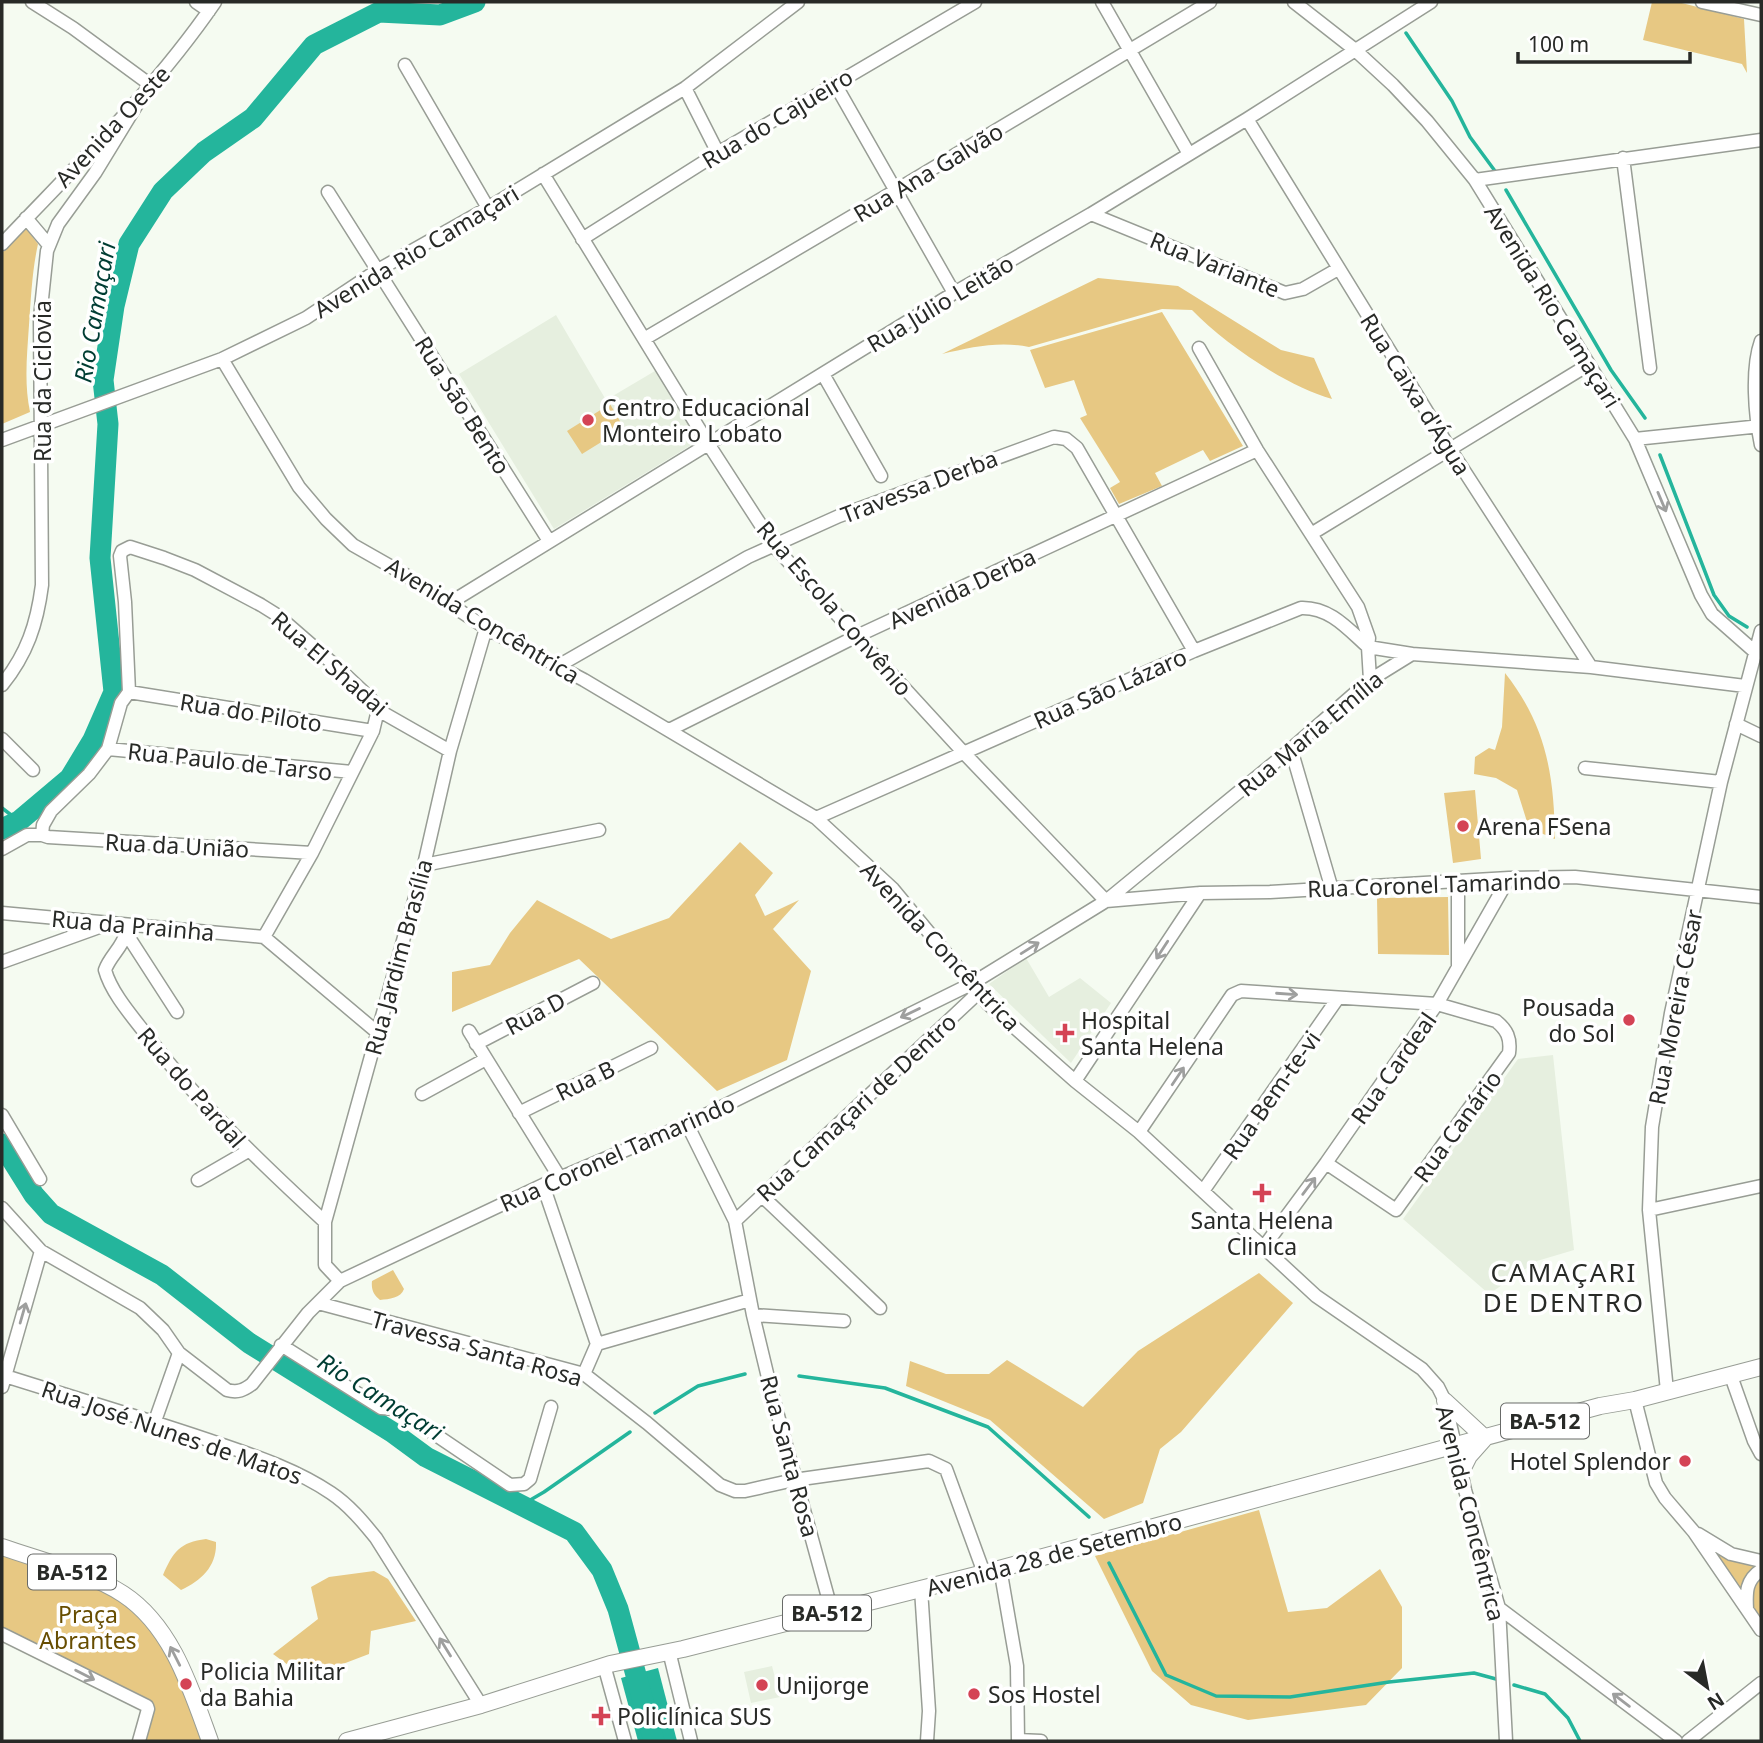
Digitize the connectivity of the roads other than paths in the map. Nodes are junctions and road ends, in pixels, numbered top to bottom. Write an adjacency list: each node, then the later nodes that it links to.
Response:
1 (32, 2): 16 (street)
2 (196, 2): 10 (street)
3 (798, 2): 17 (street, Avenida Rio Camaçari)
4 (975, 2): 15 (street, Rua do Cajueiro)
5 (1102, 2): 13 (street)
6 (1210, 2): 13 (street, Rua Ana Galvão)
7 (1294, 2): 12 (street, Avenida Rio Camaçari)
8 (1431, 2): 12 (street, Rua Júlio Leitão)
9 (1702, 2): 11 (street)
10 (212, 6): 16 (street, Avenida Oeste)
11 (1761, 16)
12 (1354, 49): 19 (street, Rua Júlio Leitão); 25 (street, Avenida Rio Camaçari)
13 (1129, 50): 22 (street); 26 (street, Rua Ana Galvão)
14 (405, 65): 28 (street)
15 (835, 84): 21 (street, Rua do Cajueiro); 26 (street)
16 (152, 86): 18 (street, Avenida Oeste)
17 (685, 88): 21 (street); 24 (street, Avenida Rio Camaçari)
18 (142, 96): 30 (street, Avenida Oeste); 33 (street, Rua da Ciclovia)
19 (1247, 119): 22 (street, Rua Júlio Leitão); 34 (street, Rua Caixa d'Água)
20 (1761, 140): 23 (street)
21 (718, 153): 31 (street, Rua do Cajueiro)
22 (1189, 154): 29 (street, Rua Júlio Leitão)
23 (1623, 159): 25 (street); 42 (street)
24 (543, 174): 28 (street, Avenida Rio Camaçari); 31 (street, Rua Escola Convênio)
25 (1475, 180): 41 (street, Avenida Rio Camaçari)
26 (895, 191): 36 (street); 37 (street, Rua Ana Galvão)
27 (328, 192): 35 (street, Rua São Bento)
28 (488, 208): 35 (street, Avenida Rio Camaçari)
29 (1091, 214): 34 (street, Rua Variante); 36 (street, Rua Júlio Leitão)
30 (26, 218): 32 (street, Avenida Oeste); 33 (street)
31 (582, 239): 37 (street, Rua Escola Convênio)
32 (2, 244)
33 (48, 244): 44 (street, Rua da Ciclovia)
34 (1338, 269): 50 (street, Rua Caixa d'Água)
35 (378, 270): 40 (street, Avenida Rio Camaçari); 55 (street, Rua São Bento)
36 (954, 293): 43 (street, Rua Júlio Leitão)
37 (644, 339): 48 (street, Rua Escola Convênio)
38 (1761, 341): 45 (street)
39 (1199, 348): 51 (street)
40 (222, 359): 44 (street, Avenida Rio Camaçari); 57 (street, Avenida Concêntrica)
41 (1588, 365): 46 (street, Avenida Rio Camaçari); 50 (street)
42 (1650, 368)
43 (823, 374): 48 (street, Rua Júlio Leitão); 52 (street)
44 (41, 424): 47 (street, Avenida Rio Camaçari); 68 (street, Rua da Ciclovia)
45 (1759, 427): 46 (street); 49 (street)
46 (1635, 439): 62 (street, Avenida Rio Camaçari, one-way to 62)
47 (2, 440)
48 (709, 445): 55 (street, Rua Júlio Leitão); 56 (street, Rua Escola Convênio)
49 (1761, 445)
50 (1450, 449): 54 (street); 66 (street, Rua Caixa d'Água)
51 (1257, 450): 53 (street, Avenida Derba); 54 (street)
52 (881, 476)
53 (1116, 517): 56 (street, Travessa Derba); 60 (street, Avenida Derba); 63 (street, Travessa Derba)
54 (1311, 534): 61 (street)
55 (549, 541): 57 (street, Rua Júlio Leitão)
56 (775, 547): 60 (street, Rua Escola Convênio); 65 (street, Travessa Derba)
57 (448, 604): 58 (street, Avenida Concêntrica)
58 (486, 628): 65 (street, Avenida Concêntrica); 79 (street, Rua Jardim Brasília)
59 (1761, 631): 62 (street, Rua Moreira César)
60 (857, 636): 73 (street, Avenida Derba); 80 (street, Rua Escola Convênio)
61 (1368, 647): 63 (street, Rua São Lázaro); 64 (street); 67 (street)
62 (1754, 650): 69 (street, Rua Moreira César)
63 (1194, 651): 80 (street, Rua São Lázaro)
64 (1412, 654): 66 (street); 67 (street, Rua Maria Emília)
65 (558, 666): 73 (street, Avenida Concêntrica)
66 (1591, 667): 69 (street)
67 (1370, 680): 78 (street, Rua Maria Emília)
68 (2, 685)
69 (1745, 686): 72 (street, Rua Moreira César)
70 (130, 692): 71 (street, Rua El Shadai); 74 (street, Rua do Piloto); 77 (street)
71 (379, 710): 74 (street); 79 (street, Rua El Shadai)
72 (1736, 724): 75 (street); 84 (street, Rua Moreira César)
73 (669, 730): 85 (street, Avenida Concêntrica)
74 (373, 731): 83 (street)
75 (1761, 736)
76 (2, 739): 82 (street)
77 (108, 749): 83 (street, Rua Paulo de Tarso); 87 (street)
78 (1291, 749): 93 (street); 97 (street, Rua Maria Emília)
79 (450, 751): 90 (street, Rua Jardim Brasília)
80 (963, 752): 85 (street, Rua São Lázaro); 97 (street, Rua Escola Convênio)
81 (1585, 768): 84 (street)
82 (33, 770)
83 (352, 772): 89 (street)
84 (1721, 782): 94 (street, Rua Moreira César)
85 (816, 818): 105 (street, Avenida Concêntrica)
86 (599, 830): 90 (street)
87 (42, 835): 88 (street); 89 (street, Rua da União)
88 (2, 849)
89 (312, 853): 101 (street)
90 (424, 865): 110 (street, Rua Jardim Brasília)
91 (1509, 878): 92 (street, Rua Coronel Tamarindo); 94 (street, Rua Coronel Tamarindo); 103 (street, Rua Cardeal)
92 (1458, 882): 93 (street, Rua Coronel Tamarindo); 103 (street)
93 (1331, 886): 95 (street, Rua Coronel Tamarindo)
94 (1698, 891): 96 (street, Rua Coronel Tamarindo); 130 (street, Rua Moreira César)
95 (1200, 893): 97 (street, Rua Coronel Tamarindo); 114 (street, one-way to 114)
96 (1761, 897)
97 (1106, 901): 105 (street, Rua Maria Emília, one-way to 97)
98 (2, 914): 99 (street, Rua da Prainha)
99 (106, 924): 100 (street, Rua da Prainha); 102 (street)
100 (126, 929): 101 (street, Rua da Prainha); 108 (street); 120 (street, Rua do Pardal)
101 (264, 937): 110 (street)
102 (2, 962)
103 (1458, 967): 107 (street, Rua Cardeal)
104 (593, 983): 111 (street, Rua D)
105 (974, 988): 114 (street, Avenida Concêntrica); 118 (street, Rua Coronel Tamarindo, one-way to 118); 128 (street, Rua Camaçari de Dentro)
106 (1338, 998): 107 (street); 119 (street, one-way to 106); 127 (street, Rua Bem-te-vi)
107 (1437, 1004): 121 (street, Rua Cardeal); 121 (street, Rua Canário)
108 (177, 1012)
109 (469, 1031): 111 (street)
110 (378, 1033): 132 (street, Rua Jardim Brasília)
111 (476, 1044): 113 (street)
112 (651, 1048): 116 (street, Rua B)
113 (486, 1059): 115 (street); 116 (street)
114 (1075, 1081): 119 (street, Avenida Concêntrica)
115 (422, 1094)
116 (519, 1113): 122 (street)
117 (2, 1115): 123 (street)
118 (687, 1124): 122 (street, Rua Coronel Tamarindo); 131 (street, Rua Santa Rosa)
119 (1139, 1132): 127 (street, Avenida Concêntrica)
120 (248, 1151): 124 (street); 132 (street, Rua do Pardal)
121 (1326, 1163): 133 (street, Rua Cardeal, one-way to 121)
122 (560, 1178): 125 (street, Rua Coronel Tamarindo)
123 (40, 1179)
124 (198, 1180)
125 (543, 1185): 135 (street, Rua Coronel Tamarindo); 141 (street)
126 (1761, 1186): 130 (street)
127 (1203, 1191): 133 (street, Avenida Concêntrica)
128 (762, 1196): 131 (street, Rua Camaçari de Dentro); 138 (street)
129 (2, 1208): 134 (street)
130 (1649, 1210): 148 (street, Rua Moreira César)
131 (735, 1221): 136 (street, Rua Santa Rosa)
132 (325, 1222): 135 (street, Rua Jardim Brasília)
133 (1263, 1248): 150 (street, Avenida Concêntrica)
134 (41, 1251): 143 (street); 147 (street, one-way to 134)
135 (340, 1281): 137 (street, Rua Coronel Tamarindo)
136 (750, 1300): 139 (street, Rua Santa Rosa); 141 (street)
137 (318, 1303): 142 (street, Rua Coronel Tamarindo); 145 (street, Travessa Santa Rosa)
138 (880, 1308)
139 (753, 1315): 140 (street); 157 (street, Rua Santa Rosa)
140 (844, 1321)
141 (597, 1345): 145 (street)
142 (279, 1348): 143 (street); 151 (street)
143 (178, 1353): 152 (street)
144 (1761, 1367): 146 (main road, Avenida 28 de Setembro / BA-512)
145 (584, 1374): 157 (street, Travessa Santa Rosa)
146 (1731, 1376): 148 (main road, Avenida 28 de Setembro / BA-512); 155 (street)
147 (3, 1379): 152 (street, Rua José Nunes de Matos)
148 (1667, 1391): 149 (main road, Avenida 28 de Setembro / BA-512)
149 (1635, 1400): 153 (main road, Avenida 28 de Setembro / BA-512); 158 (street)
150 (1445, 1401): 153 (main road); 154 (street, Avenida Concêntrica)
151 (551, 1407)
152 (155, 1421): 172 (street, Rua José Nunes de Matos, one-way to 152)
153 (1485, 1438): 154 (main road, Avenida 28 de Setembro / BA-512); 156 (main road)
154 (1455, 1446): 156 (street, Avenida Concêntrica); 162 (main road, Avenida 28 de Setembro / BA-512)
155 (1761, 1454)
156 (1461, 1472): 164 (street, Avenida Concêntrica)
157 (794, 1480): 162 (street, Travessa Santa Rosa); 166 (street, Rua Santa Rosa)
158 (1694, 1532): 160 (street); 165 (street)
159 (2, 1547): 175 (main road, BA-512, one-way to 159)
160 (1761, 1561)
161 (1761, 1570): 165 (street)
162 (992, 1571): 163 (main road, Avenida 28 de Setembro / BA-512); 173 (street)
163 (920, 1590): 166 (main road, Avenida 28 de Setembro / BA-512); 179 (street)
164 (1499, 1608): 181 (street, Avenida Concêntrica); 182 (street, one-way to 164)
165 (1747, 1609): 167 (street)
166 (832, 1612): 169 (main road, Avenida 28 de Setembro / BA-512)
167 (1761, 1630)
168 (2, 1634): 174 (street, one-way to 174)
169 (662, 1652): 170 (main road, Avenida 28 de Setembro / BA-512); 178 (street)
170 (610, 1664): 172 (main road, Avenida 28 de Setembro / BA-512); 177 (street)
171 (1761, 1683): 183 (street)
172 (481, 1705): 176 (main road, Avenida 28 de Setembro / BA-512)
173 (1018, 1740): 180 (street)
174 (139, 1741)
175 (210, 1741)
176 (346, 1741)
177 (625, 1741)
178 (691, 1741)
179 (927, 1741)
180 (1041, 1741)
181 (1506, 1741)
182 (1676, 1741)
183 (1688, 1741)

